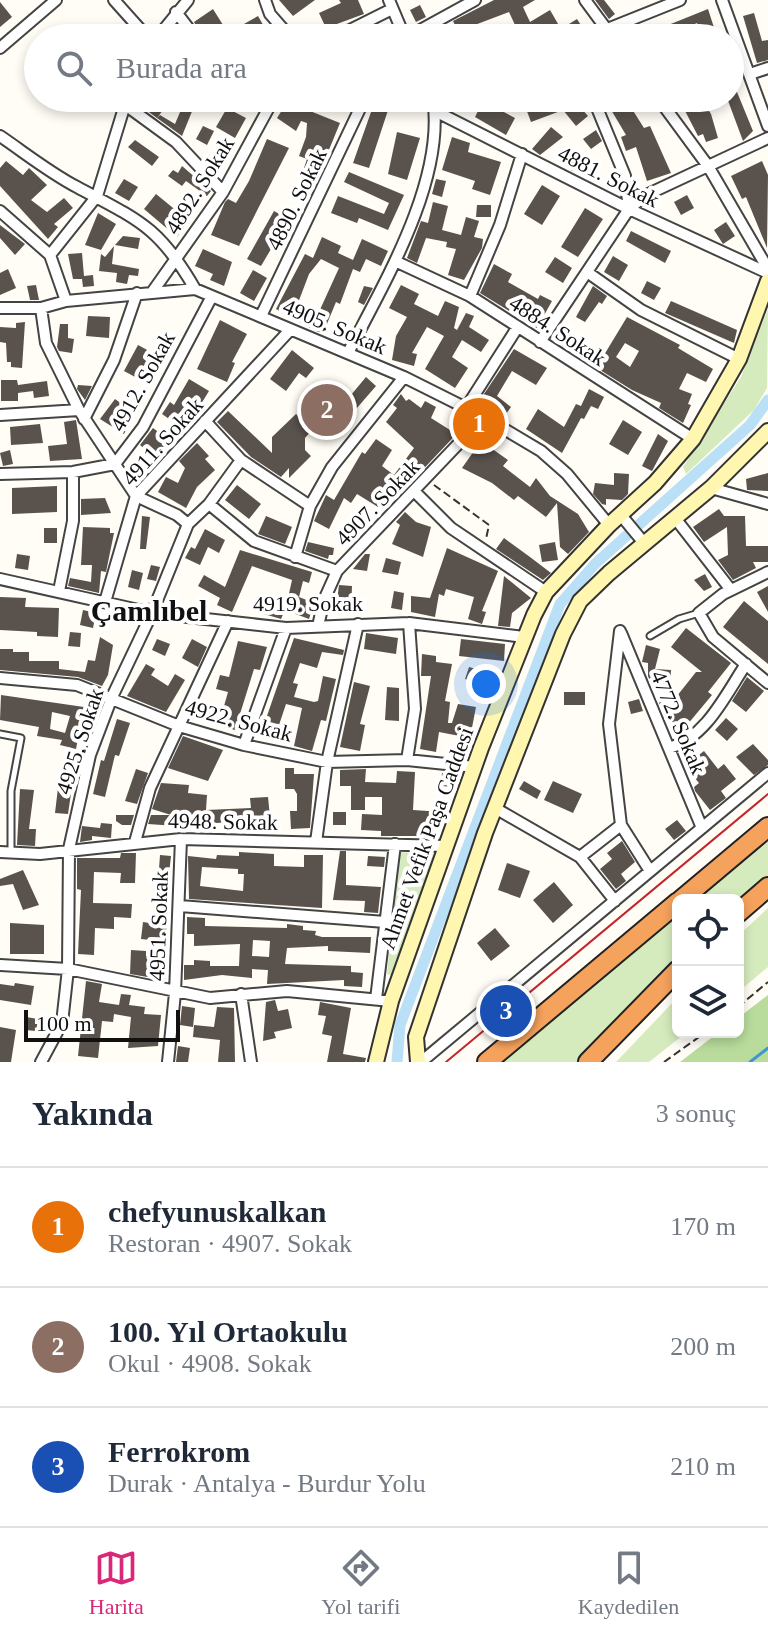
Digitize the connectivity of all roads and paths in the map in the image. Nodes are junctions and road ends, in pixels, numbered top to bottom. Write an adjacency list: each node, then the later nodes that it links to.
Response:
1 (56, 0): 11 (street)
2 (114, 0): 12 (street)
3 (188, 0): 10 (street)
4 (265, 0): 15 (street)
5 (475, 0): 18 (street)
6 (585, 0): 19 (street)
7 (680, 0): 20 (street)
8 (722, 0): 21 (street)
9 (391, 5): 16 (street); 17 (street)
10 (176, 12): 13 (street); 14 (street)
11 (28, 24)
12 (135, 24)
13 (167, 24)
14 (185, 24)
15 (279, 24)
16 (358, 24)
17 (400, 24)
18 (431, 24)
19 (603, 24)
20 (629, 24)
21 (731, 24)
22 (24, 27): 23 (street)
23 (0, 48)
24 (744, 58): 26 (street)
25 (768, 68): 26 (street)
26 (750, 74): 35 (street)
27 (122, 112): 41 (street)
28 (139, 112): 40 (street)
29 (265, 112): 40 (street, 4892. Sokak)
30 (358, 112): 58 (street, 4890. Sokak)
31 (435, 112): 46 (street)
32 (437, 112): 38 (street, 4881. Sokak)
33 (599, 112): 42 (street)
34 (668, 112): 39 (street)
35 (768, 126)
36 (0, 136): 41 (street)
37 (768, 138): 39 (street)
38 (522, 154): 42 (street, 4881. Sokak); 53 (street)
39 (708, 166): 42 (street); 47 (street)
40 (223, 192): 45 (street, 4892. Sokak)
41 (97, 196): 44 (street); 45 (street)
42 (629, 209): 47 (street, 4881. Sokak); 48 (street)
43 (0, 211): 44 (street)
44 (50, 255): 55 (street)
45 (177, 257): 50 (street); 51 (street, 4892. Sokak)
46 (397, 262): 53 (street, 4884. Sokak); 62 (street)
47 (768, 271)
48 (587, 272): 61 (street); 63 (street)
49 (768, 281): 63 (street, Ahmet Vefik Paşa Caddesi)
50 (195, 289): 51 (street); 54 (street, 4905. Sokak)
51 (153, 291): 52 (street)
52 (137, 293): 55 (street); 67 (street)
53 (470, 296): 59 (street, 4884. Sokak)
54 (211, 298): 58 (street, 4905. Sokak); 73 (street, 4912. Sokak)
55 (66, 301): 57 (street)
56 (0, 308): 57 (street)
57 (41, 308): 67 (street)
58 (261, 316): 60 (street, 4905. Sokak)
59 (517, 328): 61 (street, 4884. Sokak); 65 (street)
60 (290, 330): 62 (street, 4905. Sokak); 69 (street, 4911. Sokak)
61 (540, 342): 71 (street, 4884. Sokak)
62 (348, 353): 64 (street, 4905. Sokak)
63 (739, 359): 71 (street, Ahmet Vefik Paşa Caddesi)
64 (404, 377): 65 (street, 4905. Sokak); 82 (street)
65 (466, 408): 68 (street, 4905. Sokak)
66 (0, 415): 67 (street)
67 (81, 415): 73 (street)
68 (484, 417): 78 (street, 4907. Sokak); 84 (street, 4905. Sokak)
69 (205, 421): 72 (street); 79 (street, 4911. Sokak)
70 (768, 431): 77 (street)
71 (693, 439): 84 (street, Ahmet Vefik Paşa Caddesi)
72 (241, 460): 80 (street, 4925. Sokak); 82 (street)
73 (115, 464): 74 (street, 4912. Sokak); 79 (street)
74 (73, 472): 75 (street, 4912. Sokak); 93 (street)
75 (0, 474)
76 (433, 484): 87 (path)
77 (711, 488): 81 (street); 83 (street)
78 (415, 492): 87 (street); 89 (street, 4907. Sokak)
79 (136, 496): 85 (street); 95 (street, 4911. Sokak)
80 (209, 504): 85 (street, 4925. Sokak); 88 (street)
81 (768, 504)
82 (310, 506): 88 (street)
83 (675, 518): 86 (street); 92 (street)
84 (614, 520): 86 (street, 4905. Sokak); 94 (street, Ahmet Vefik Paşa Caddesi)
85 (188, 524): 96 (street, 4925. Sokak)
86 (637, 535): 117 (street)
87 (484, 549): 94 (street)
88 (295, 557): 89 (street)
89 (337, 571): 101 (street, 4907. Sokak)
90 (768, 572): 92 (street)
91 (0, 579): 93 (street, 4919. Sokak)
92 (731, 590): 97 (street)
93 (59, 591): 95 (street, 4919. Sokak)
94 (546, 592): 104 (street, Ahmet Vefik Paşa Caddesi)
95 (105, 602): 96 (street, 4919. Sokak)
96 (152, 613): 98 (street, 4919. Sokak); 108 (street, 4925. Sokak)
97 (699, 613): 103 (lane); 105 (street)
98 (228, 621): 102 (street, 4919. Sokak); 109 (street)
99 (409, 623): 100 (street, 4919. Sokak); 104 (street, 4919. Sokak); 113 (street)
100 (358, 624): 101 (street, 4919. Sokak); 114 (street)
101 (318, 626): 102 (street, 4919. Sokak)
102 (286, 628): 111 (street)
103 (650, 636)
104 (524, 637): 115 (street, Ahmet Vefik Paşa Caddesi)
105 (746, 664): 107 (street); 112 (street)
106 (0, 678): 108 (street, 4922. Sokak)
107 (768, 683)
108 (112, 697): 109 (street, 4922. Sokak); 126 (street, 4925. Sokak)
109 (179, 726): 111 (street, 4922. Sokak); 122 (street)
110 (0, 734): 127 (lane)
111 (244, 745): 114 (street, 4922. Sokak)
112 (669, 748): 118 (street, 4772. Sokak); 120 (street, 4772. Sokak)
113 (407, 760): 114 (street, 4922. Sokak); 115 (street, 4922. Sokak)
114 (327, 762): 123 (street)
115 (475, 767): 125 (street, Ahmet Vefik Paşa Caddesi)
116 (768, 773): 120 (street)
117 (495, 808): 128 (street); 150 (street)
118 (621, 825): 128 (street); 129 (street)
119 (768, 827): 131 (highway)
120 (702, 828): 129 (street)
121 (181, 839): 122 (street, 4948. Sokak); 123 (street, 4948. Sokak); 133 (street, 4951. Sokak)
122 (135, 842): 126 (street, 4948. Sokak)
123 (316, 842): 124 (street, 4948. Sokak)
124 (395, 844): 125 (street, 4948. Sokak); 136 (street)
125 (446, 846): 143 (street, Ahmet Vefik Paşa Caddesi)
126 (69, 849): 127 (street, 4948. Sokak); 138 (street, 4925. Sokak)
127 (5, 852)
128 (580, 857): 132 (street)
129 (650, 871): 132 (street)
130 (768, 887): 135 (highway)
131 (687, 894)
132 (615, 901): 150 (street)
133 (180, 906): 136 (street); 141 (street, 4951. Sokak)
134 (672, 907): 151 (highway)
135 (744, 908)
136 (385, 922): 143 (street)
137 (0, 965): 138 (street)
138 (68, 969): 141 (street); 146 (street, 4925. Sokak)
139 (672, 976): 152 (highway)
140 (768, 982): 144 (path)
141 (175, 993): 142 (street); 147 (street, 4951. Sokak)
142 (241, 994): 143 (street); 148 (street)
143 (384, 1000): 149 (street, Ahmet Vefik Paşa Caddesi)
144 (744, 1002)
145 (698, 1038): 153 (path)
146 (41, 1062)
147 (168, 1062)
148 (251, 1062)
149 (376, 1062)
150 (420, 1062)
151 (487, 1062)
152 (588, 1062)
153 (664, 1062)

